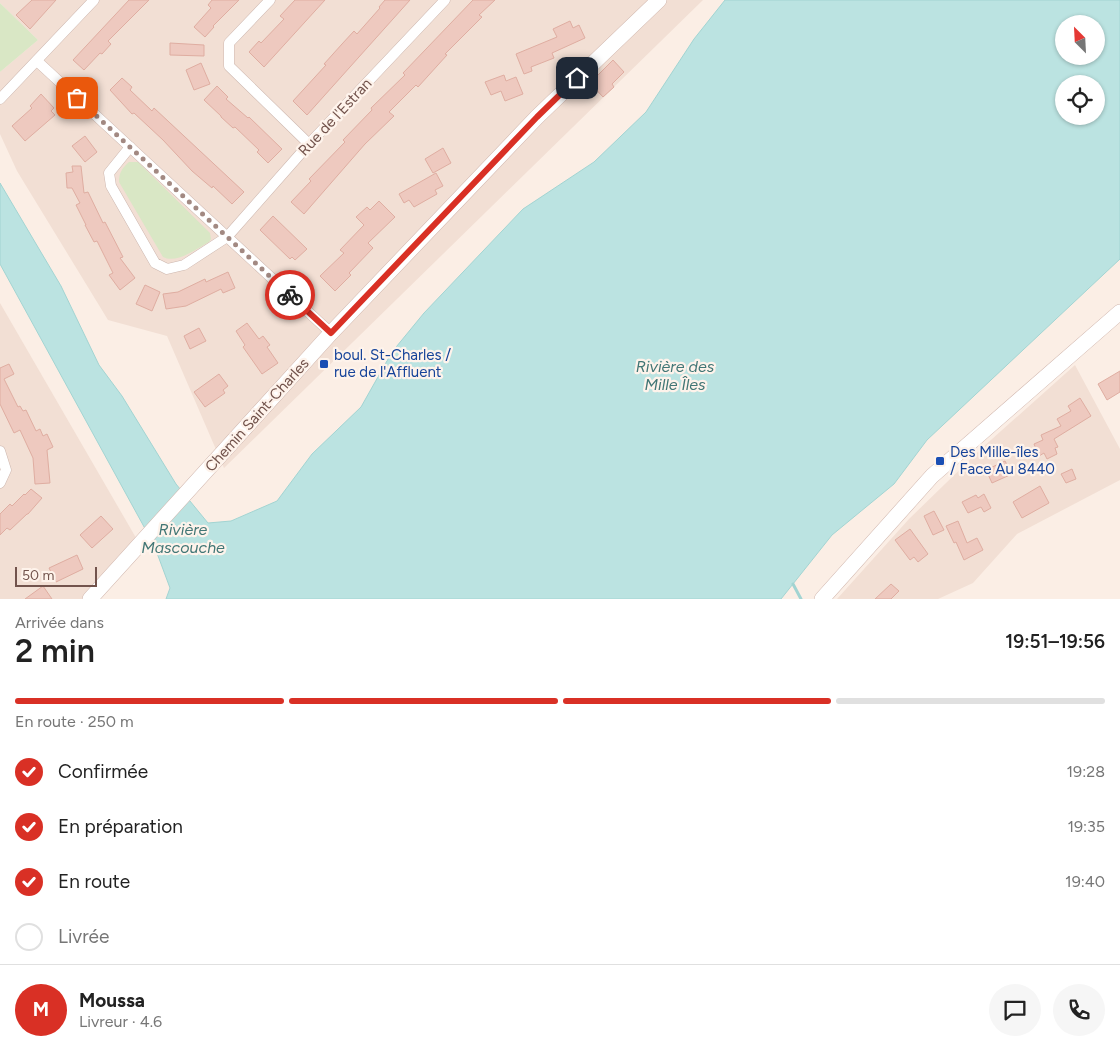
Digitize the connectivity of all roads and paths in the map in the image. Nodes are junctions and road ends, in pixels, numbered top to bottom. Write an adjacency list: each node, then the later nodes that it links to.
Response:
1 (94, 0): 5 (street)
2 (270, 0): 7 (street)
3 (445, 0): 7 (street, Rue de l'Estran)
4 (659, 0): 11 (main road, Chemin Saint-Charles)
5 (37, 61): 6 (street); 8 (street)
6 (0, 99)
7 (309, 144): 9 (street, Rue de l'Estran)
8 (130, 147): 9 (street); 9 (street, Rue de l'Estran)
9 (227, 237): 11 (street)
10 (1120, 312): 15 (main road)
11 (331, 333): 14 (main road, Chemin Saint-Charles)
12 (0, 451): 13 (street)
13 (0, 483)
14 (90, 599)
15 (822, 599)

